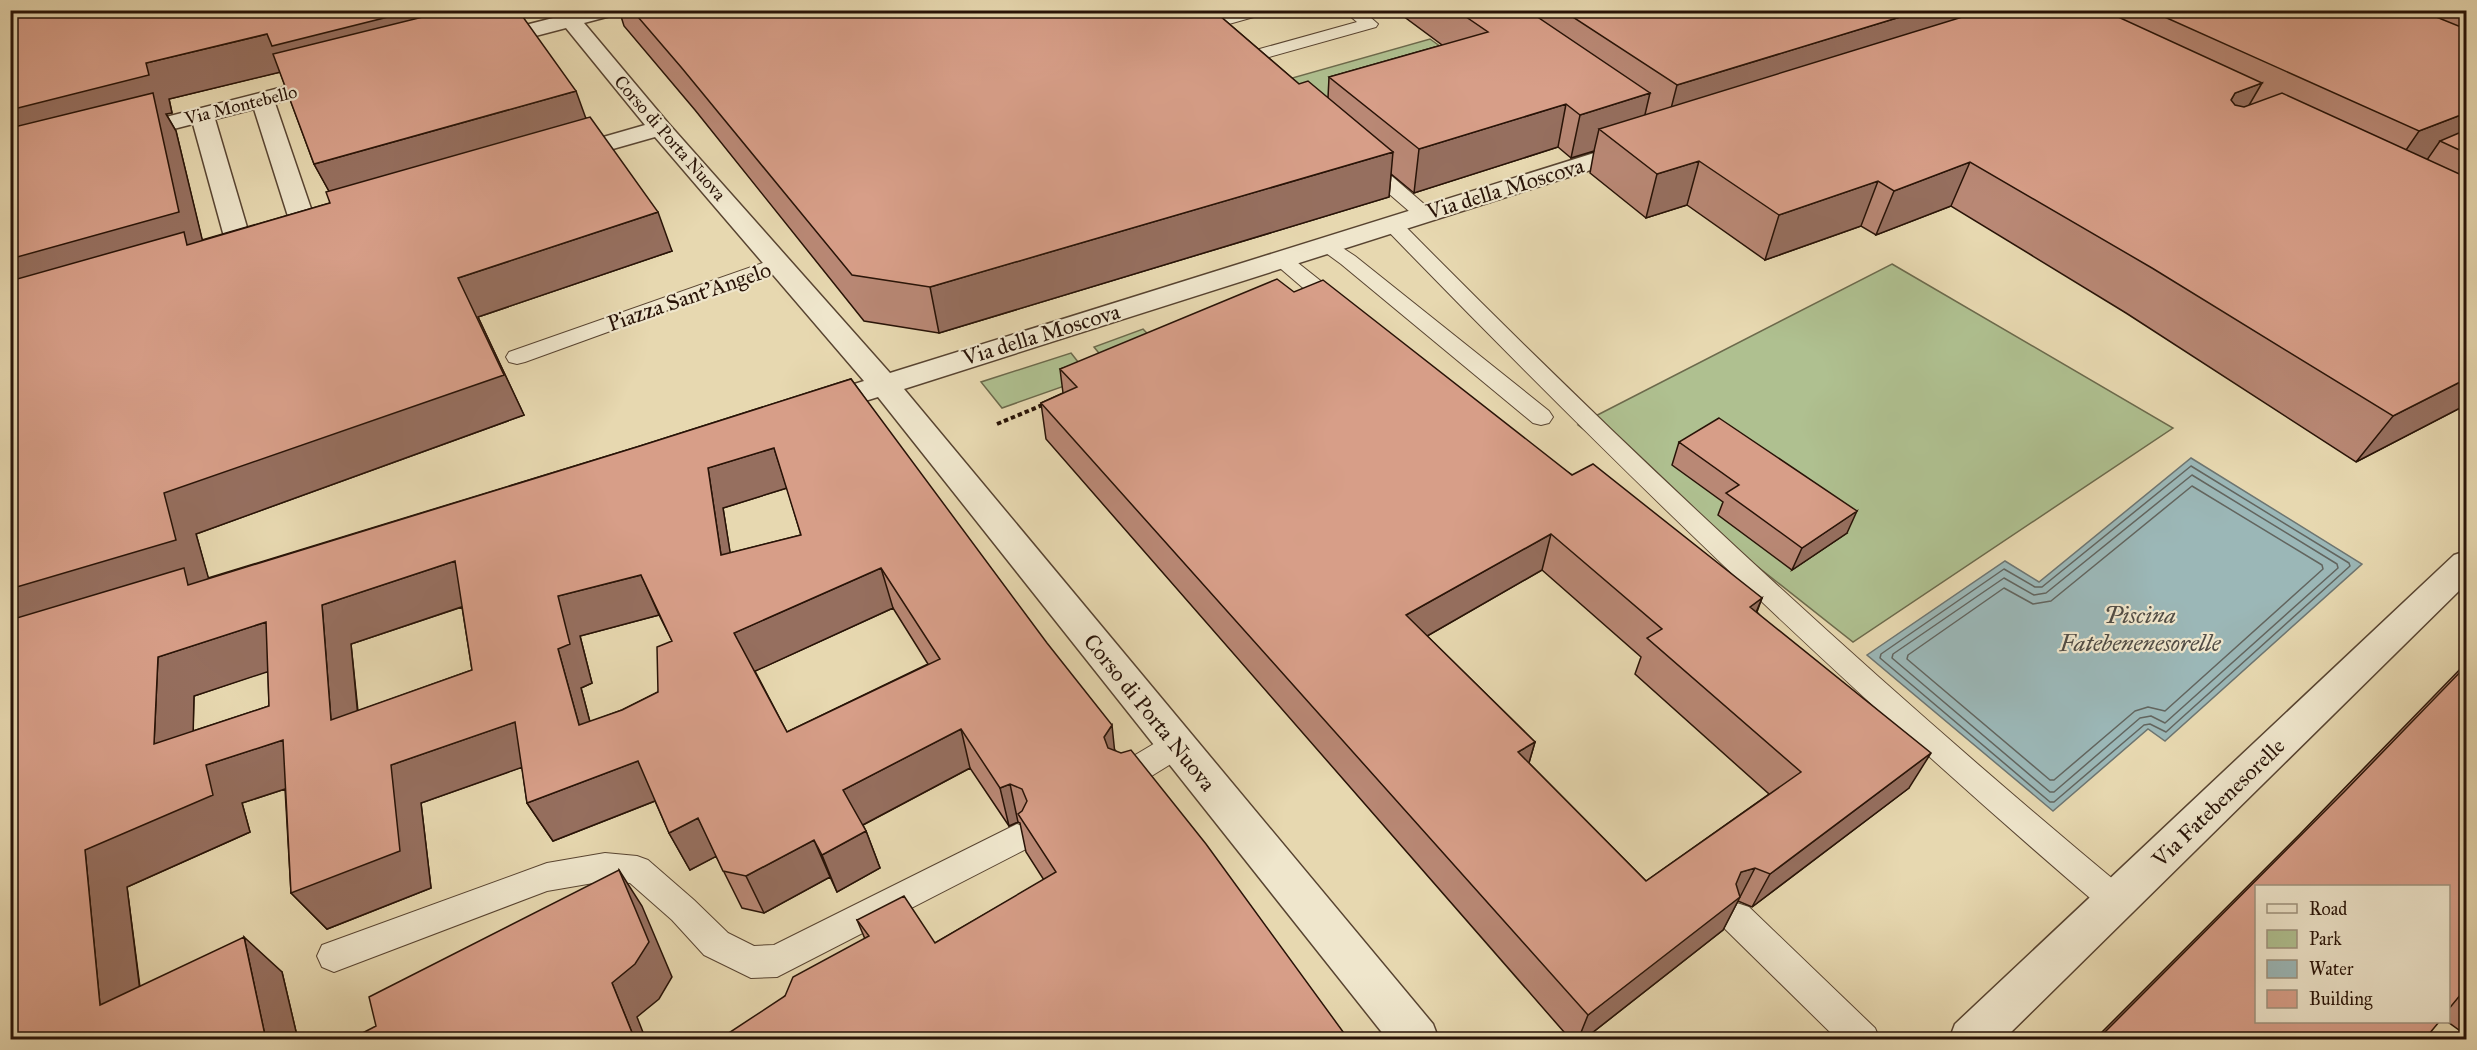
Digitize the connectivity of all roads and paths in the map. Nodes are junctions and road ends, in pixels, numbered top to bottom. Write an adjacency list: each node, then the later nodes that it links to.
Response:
1 (611, 10): 4 (street)
2 (1262, 10): 6 (lane)
3 (1351, 10): 6 (lane)
4 (566, 16): 5 (street); 11 (street, Corso di Porta Nuova)
5 (465, 47)
6 (1244, 59): 7 (lane)
7 (1262, 74)
8 (349, 77): 9 (street, Via Montebello)
9 (262, 99): 10 (street, Via Montebello); 10 (street)
10 (202, 115): 12 (street, Via Montebello)
11 (660, 128): 15 (street); 20 (street, Corso di Porta Nuova)
12 (101, 141)
13 (1654, 141): 16 (street, Via della Moscova)
14 (1350, 150): 16 (lane)
15 (547, 161)
16 (1424, 214): 17 (street, Via della Moscova)
17 (1392, 224): 18 (street, Via della Moscova); 32 (lane)
18 (1325, 245): 19 (street, Via della Moscova); 26 (lane)
19 (1281, 259): 21 (lane); 23 (street, Via della Moscova)
20 (780, 263): 22 (lane, Piazza Sant'Angelo); 23 (street, Piazza Sant'Angelo)
21 (1357, 322)
22 (516, 357)
23 (885, 383): 25 (street, Via della Moscova); 29 (street, Corso di Porta Nuova)
24 (1048, 403): 27 (path)
25 (792, 413)
26 (1541, 417)
27 (997, 424)
28 (2466, 564): 32 (street, Via Fatebenesorelle)
29 (1177, 745): 30 (lane); 35 (street, Corso di Porta Nuova)
30 (1126, 776)
31 (1017, 838): 34 (lane)
32 (2115, 900): 37 (street, Via Fatebenesorelle)
33 (1737, 918): 36 (lane)
34 (334, 956)
35 (1417, 1040)
36 (1863, 1040)
37 (1971, 1040)

